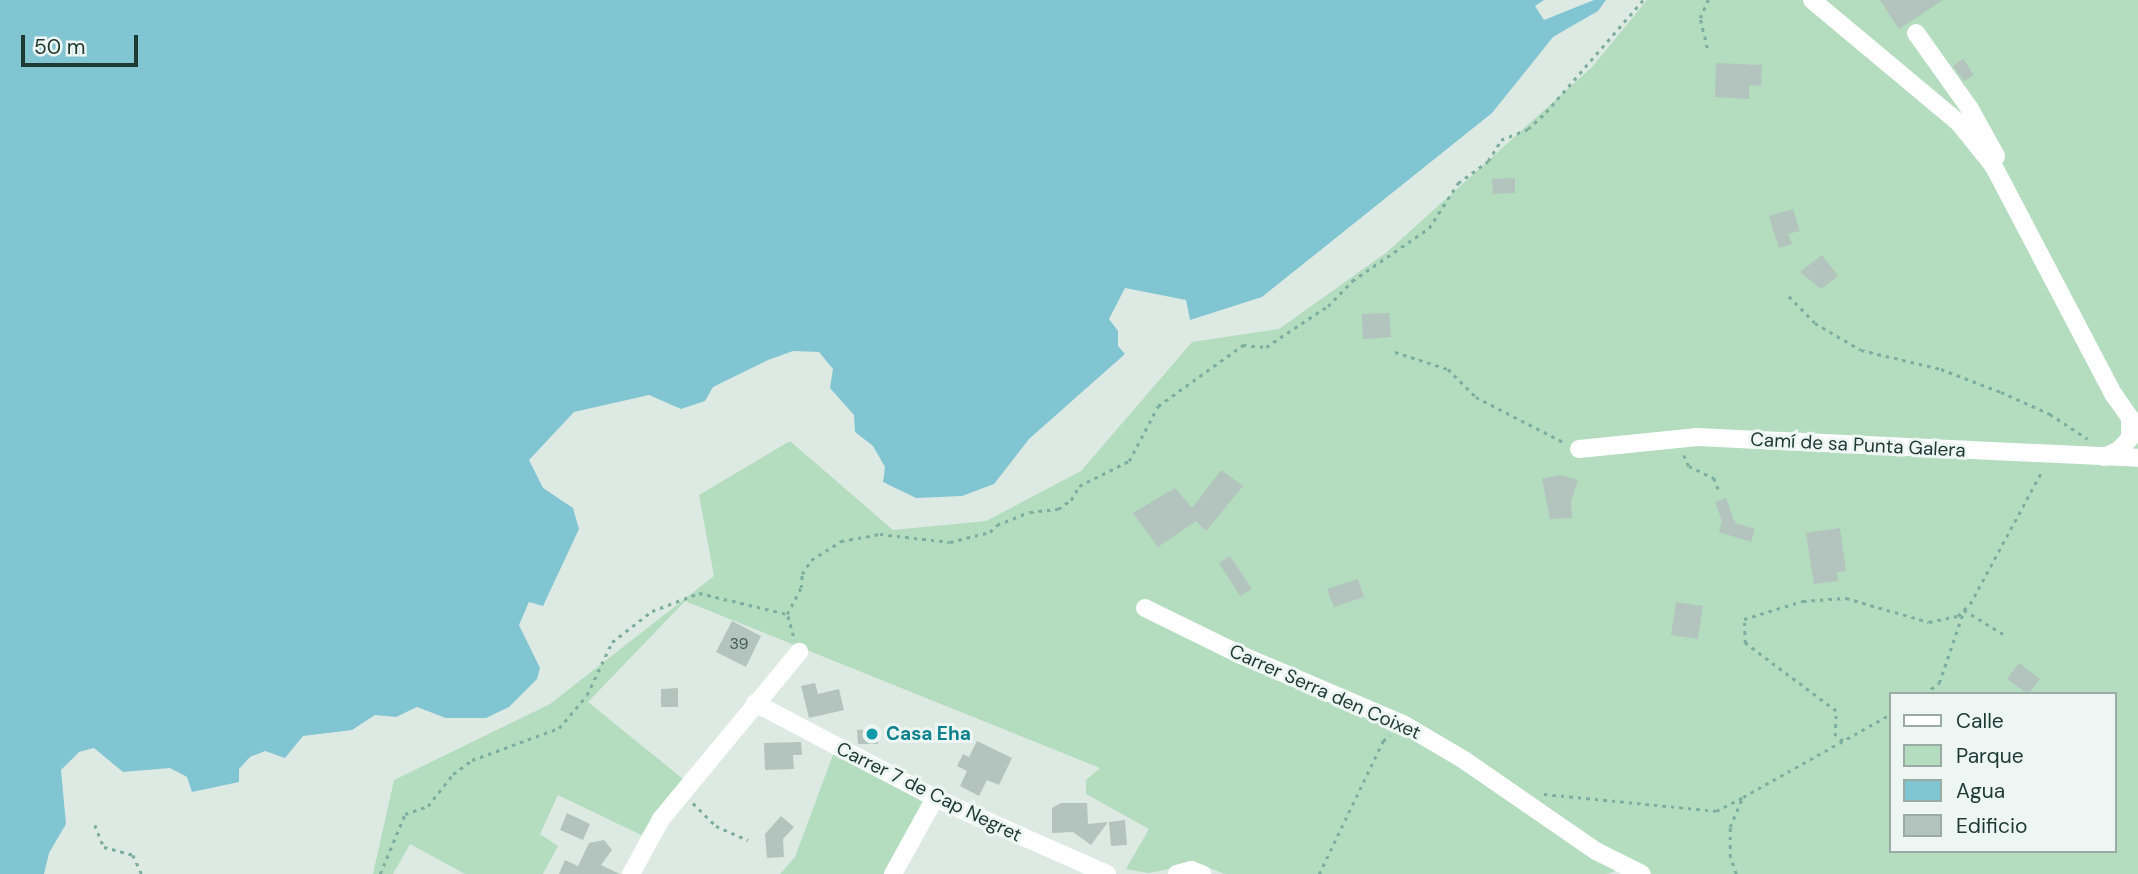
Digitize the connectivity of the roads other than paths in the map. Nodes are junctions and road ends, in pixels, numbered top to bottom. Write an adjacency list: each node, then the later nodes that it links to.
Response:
1 (1812, 0): 3 (street)
2 (1916, 33): 3 (street)
3 (2018, 215): 4 (street)
4 (2134, 424): 6 (street)
5 (1579, 449): 6 (street, Camí de sa Punta Galera)
6 (2108, 455): 7 (street, Camí de sa Punta Galera)
7 (2138, 458)
8 (1145, 608): 17 (street, Carrer Serra den Coixet)
9 (799, 652): 10 (street)
10 (755, 703): 11 (street, Carrer 7 de Cap Negret); 12 (street)
11 (935, 798): 13 (street); 14 (street, Carrer 7 de Cap Negret)
12 (631, 874)
13 (892, 874)
14 (1107, 874)
15 (1177, 874): 16 (street)
16 (1202, 874)
17 (1642, 874)

